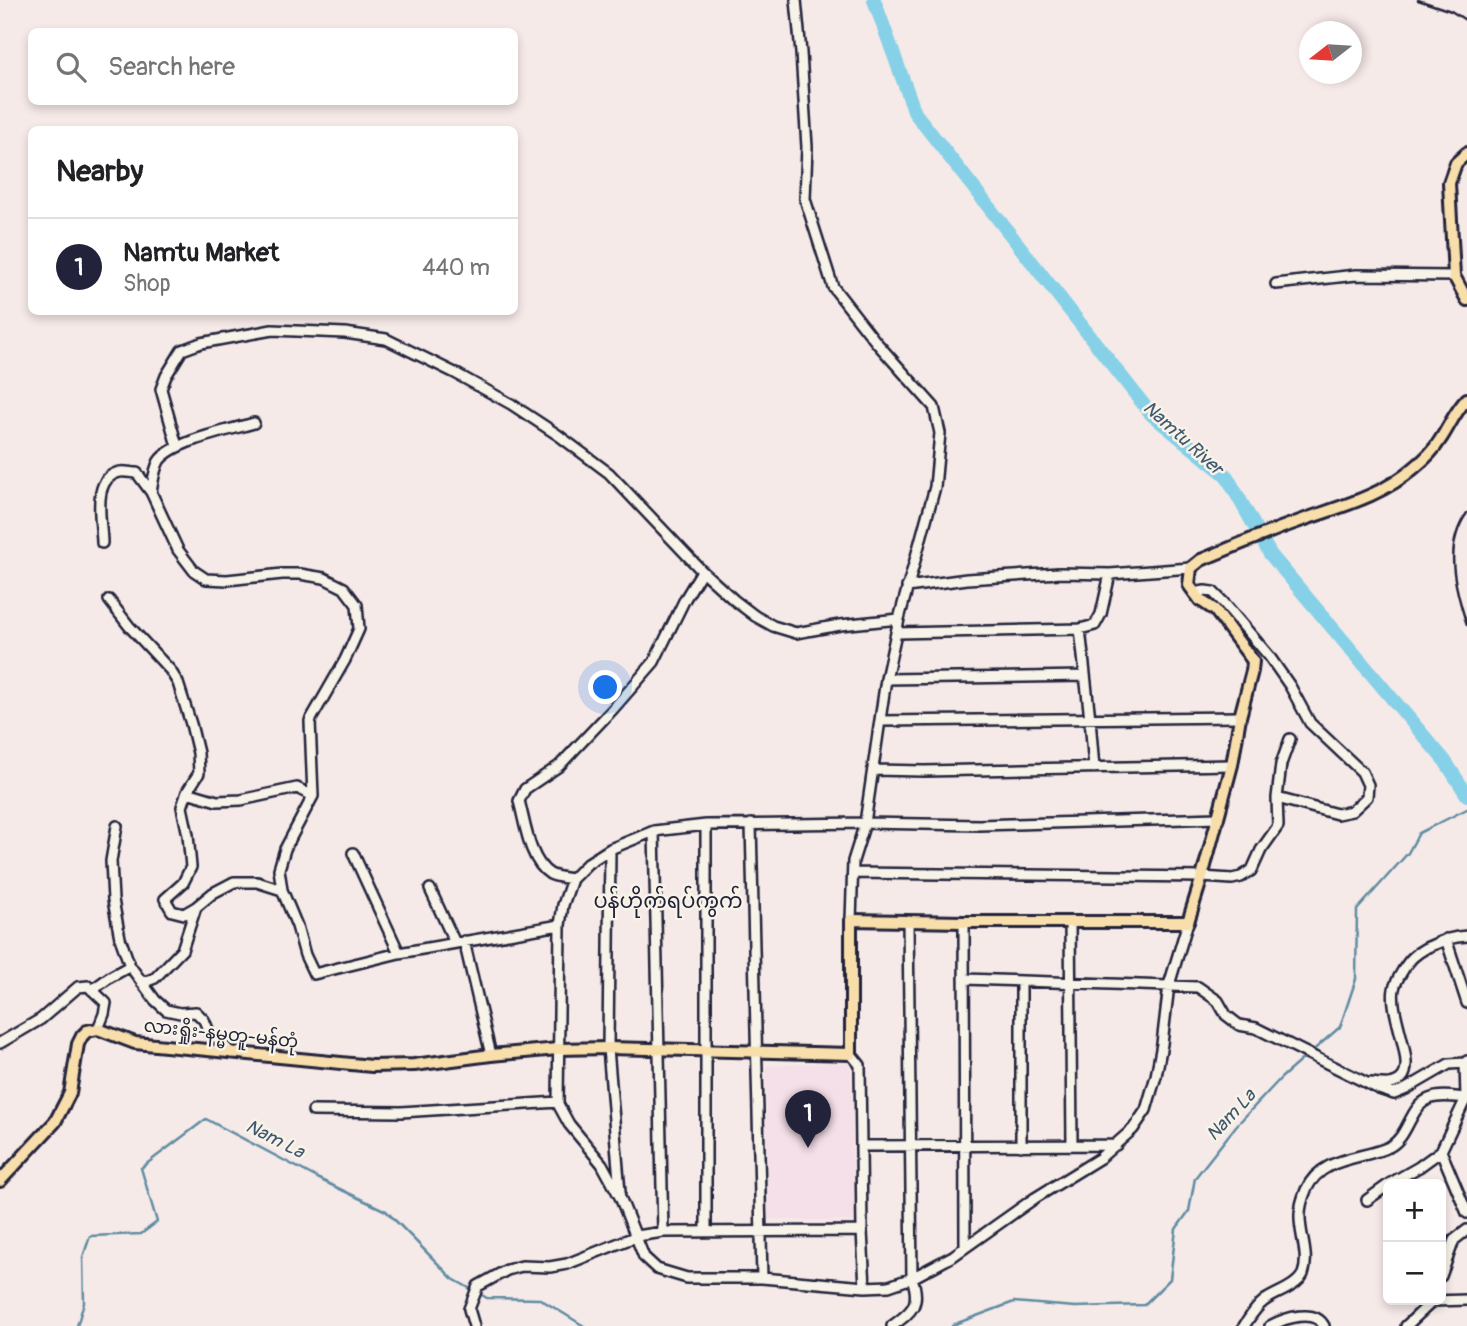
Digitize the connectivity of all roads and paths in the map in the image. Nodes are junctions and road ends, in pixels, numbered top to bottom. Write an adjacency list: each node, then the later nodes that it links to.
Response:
1 (796, 0): 14 (street)
2 (1467, 153): 3 (main road)
3 (1454, 276): 4 (street); 5 (main road)
4 (1276, 284)
5 (1467, 300)
6 (1467, 399): 11 (main road)
7 (254, 423): 8 (street)
8 (177, 446): 9 (street); 12 (street)
9 (150, 492): 10 (street); 30 (street)
10 (102, 543)
11 (1191, 568): 13 (street); 15 (main road)
12 (702, 571): 17 (street); 42 (street)
13 (1110, 574): 14 (street); 18 (street)
14 (906, 587): 17 (street)
15 (1194, 593): 22 (main road); 31 (street)
16 (109, 600): 29 (street)
17 (898, 619): 19 (street)
18 (1080, 629): 19 (street); 20 (street)
19 (896, 633): 21 (street)
20 (1085, 676): 21 (street); 23 (street)
21 (886, 679): 24 (street)
22 (1240, 718): 23 (street); 26 (main road)
23 (1090, 719): 24 (street); 27 (street)
24 (880, 721): 28 (street)
25 (1290, 739): 31 (street)
26 (1232, 765): 27 (street); 32 (main road)
27 (1094, 768): 28 (street)
28 (874, 770): 33 (street)
29 (187, 792): 30 (street); 45 (street)
30 (313, 796): 44 (street)
31 (1277, 798): 41 (street)
32 (1218, 818): 33 (street); 41 (main road)
33 (865, 823): 34 (street); 40 (street)
34 (751, 824): 35 (street); 70 (street)
35 (706, 825): 37 (street); 69 (street)
36 (117, 826): 56 (street)
37 (654, 831): 38 (street); 68 (street)
38 (610, 849): 42 (street); 66 (street)
39 (353, 853): 55 (street)
40 (853, 873): 41 (street); 46 (street)
41 (1202, 877): 50 (main road)
42 (572, 879): 51 (street)
43 (430, 889): 54 (street)
44 (282, 890): 45 (street); 55 (street)
45 (195, 907): 60 (street)
46 (851, 920): 47 (main road); 72 (main road)
47 (908, 921): 48 (main road); 82 (street)
48 (964, 922): 49 (main road); 57 (street)
49 (1070, 922): 50 (main road); 59 (street)
50 (1188, 922): 61 (street)
51 (560, 925): 54 (street); 67 (street)
52 (1467, 936): 53 (street)
53 (1446, 939): 63 (street); 75 (street)
54 (460, 942): 55 (street); 73 (street)
55 (399, 953)
56 (131, 966): 60 (street); 62 (street)
57 (964, 979): 58 (street); 83 (street)
58 (1021, 981): 59 (street); 84 (street)
59 (1071, 982): 61 (street); 80 (street)
60 (142, 983): 71 (street)
61 (1169, 985): 75 (street); 79 (street)
62 (92, 990): 64 (street); 65 (street)
63 (1467, 1003)
64 (98, 1029): 71 (main road, လားရှိုး-နမ္မတူ-မန်တုံ); 87 (main road)
65 (0, 1043)
66 (608, 1048): 67 (main road, လားရှိုး-နမ္မတူ-မန်တုံ); 68 (main road, လားရှိုး-နမ္မတူ-မန်တုံ); 89 (street)
67 (558, 1049): 73 (main road, လားရှိုး-နမ္မတူ-မန်တုံ); 77 (street)
68 (659, 1049): 69 (main road, လားရှိုး-နမ္မတူ-မန်တုံ); 95 (street)
69 (706, 1050): 70 (main road, လားရှိုး-နမ္မတူ-မန်တုံ); 96 (street)
70 (756, 1051): 72 (main road, လားရှိုး-နမ္မတူ-မန်တုံ); 93 (street)
71 (231, 1053): 73 (main road, လားရှိုး-နမ္မတူ-မန်တုံ)
72 (851, 1054): 81 (street)
73 (491, 1055)
74 (1466, 1063): 75 (street); 76 (street)
75 (1367, 1083)
76 (1466, 1098): 85 (street); 108 (street)
77 (558, 1102): 78 (street); 89 (street)
78 (313, 1111)
79 (1116, 1144): 80 (street); 98 (street)
80 (1072, 1145): 84 (street)
81 (862, 1146): 82 (street); 94 (street)
82 (911, 1146): 83 (street); 101 (street)
83 (964, 1146): 84 (street); 98 (street)
84 (1021, 1146)
85 (1441, 1151): 86 (street); 91 (street)
86 (1398, 1179)
87 (0, 1181)
88 (1383, 1188): 90 (street)
89 (620, 1197): 97 (street)
90 (1367, 1200)
91 (1467, 1213)
92 (1467, 1230): 99 (street)
93 (761, 1231): 94 (street); 96 (street); 100 (street)
94 (862, 1231): 102 (street)
95 (663, 1232): 96 (street); 97 (street)
96 (706, 1232)
97 (637, 1236): 100 (street); 106 (street)
98 (965, 1247): 101 (street)
99 (1446, 1262)
100 (762, 1278): 102 (street)
101 (912, 1278): 102 (street); 107 (street)
102 (865, 1287)
103 (1446, 1300): 104 (street)
104 (1467, 1300)
105 (1428, 1305): 111 (street)
106 (474, 1326)
107 (892, 1326)
108 (1244, 1326)
109 (1270, 1326): 110 (street)
110 (1324, 1326)
111 (1406, 1326)

